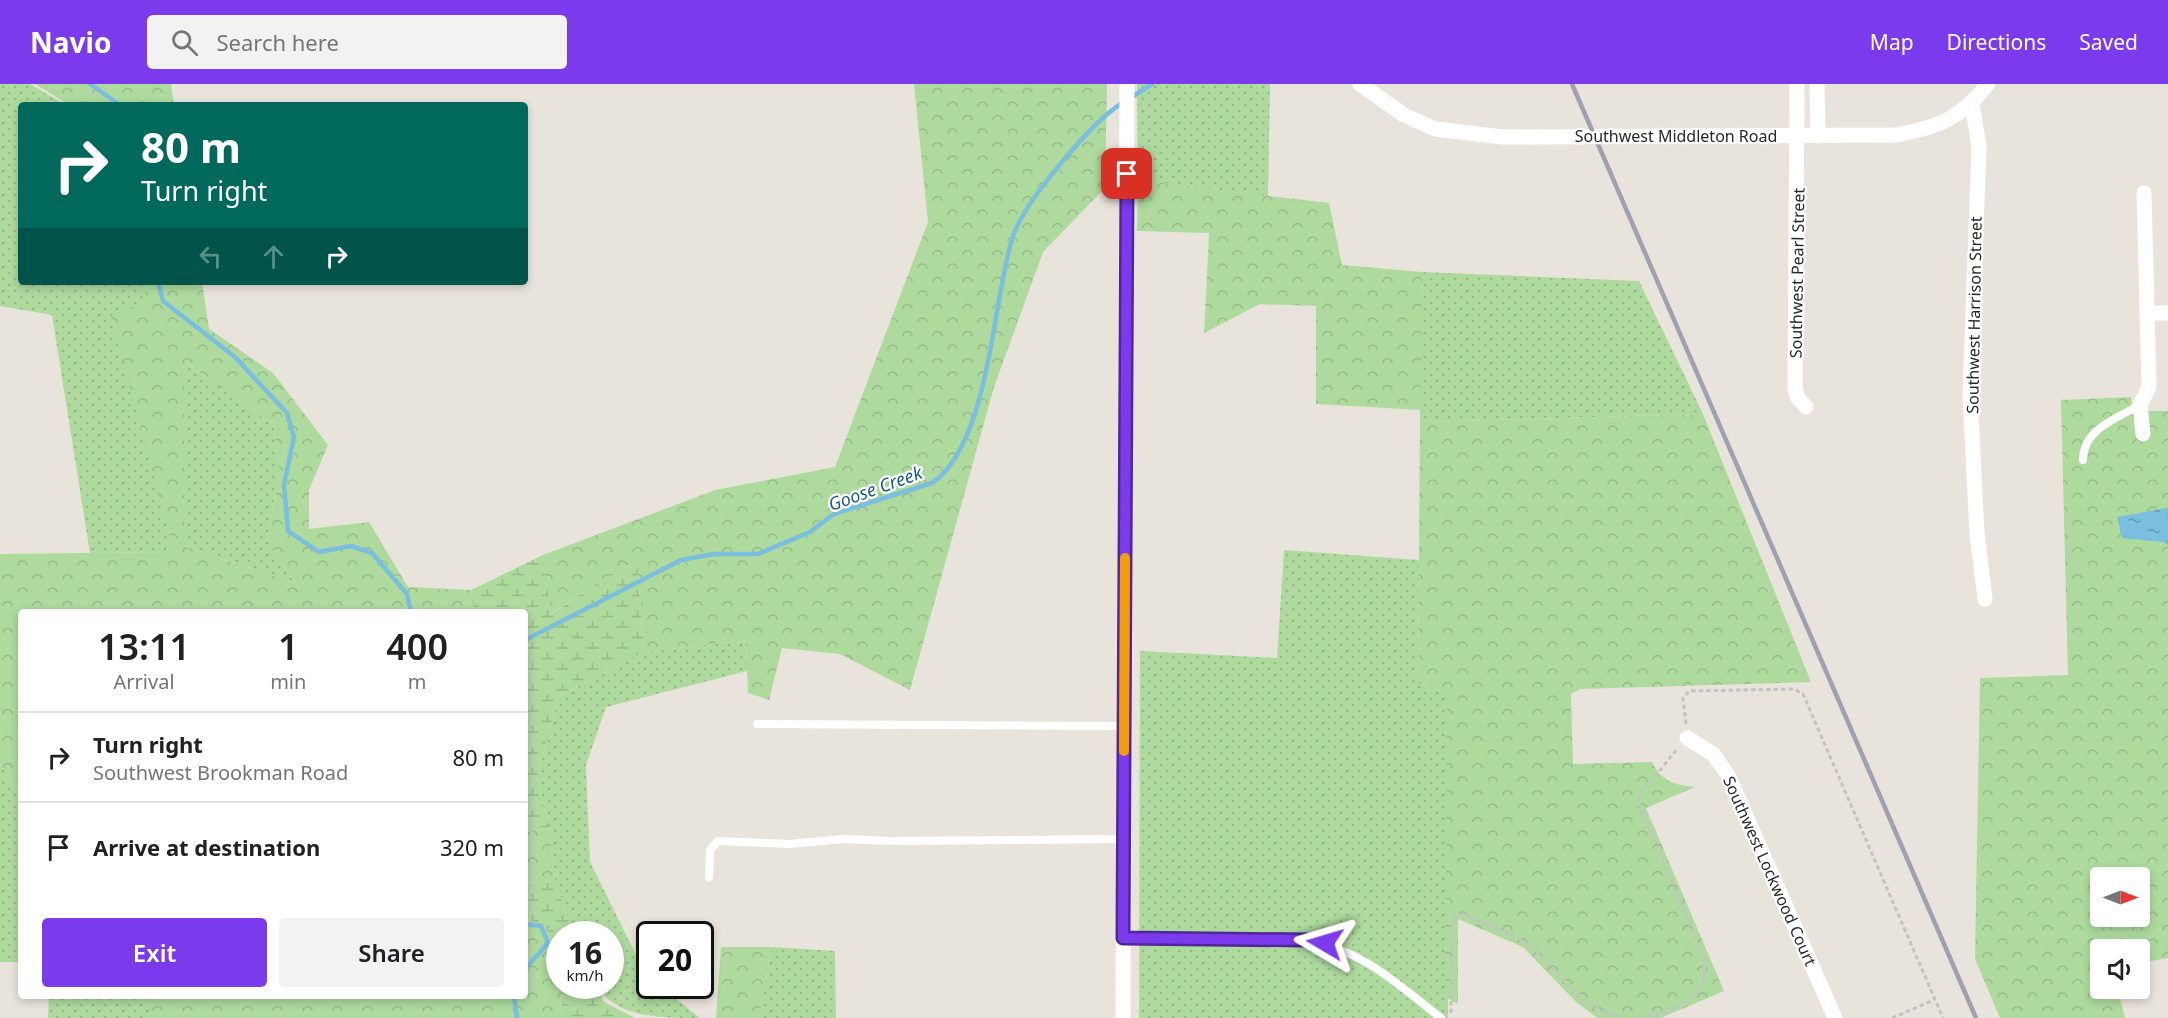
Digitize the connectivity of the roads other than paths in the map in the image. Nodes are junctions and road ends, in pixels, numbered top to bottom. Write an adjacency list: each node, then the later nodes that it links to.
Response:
1 (1127, 84): 18 (street)
2 (1360, 84): 7 (street, Southwest Middleton Road)
3 (1797, 84): 7 (street, Southwest Pearl Street)
4 (1817, 84): 8 (street)
5 (1988, 84): 6 (street, Southwest Middleton Road)
6 (1972, 104): 8 (street, Southwest Middleton Road); 16 (street, Southwest Harrison Street)
7 (1798, 136): 8 (street, Southwest Middleton Road); 13 (street, Southwest Pearl Street)
8 (1818, 136)
9 (2144, 192): 10 (street)
10 (2148, 313): 11 (street); 12 (street)
11 (2168, 313)
12 (2140, 405): 14 (street); 15 (lane)
13 (1806, 406)
14 (2143, 434)
15 (2083, 460)
16 (1985, 599)
17 (757, 724): 18 (lane)
18 (1124, 726): 20 (street)
19 (1687, 738): 25 (street, Southwest Lockwood Court)
20 (1124, 839): 21 (lane); 22 (street)
21 (709, 877)
22 (1123, 938): 23 (street); 24 (lane)
23 (1123, 1018)
24 (1441, 1018)
25 (1835, 1018)

